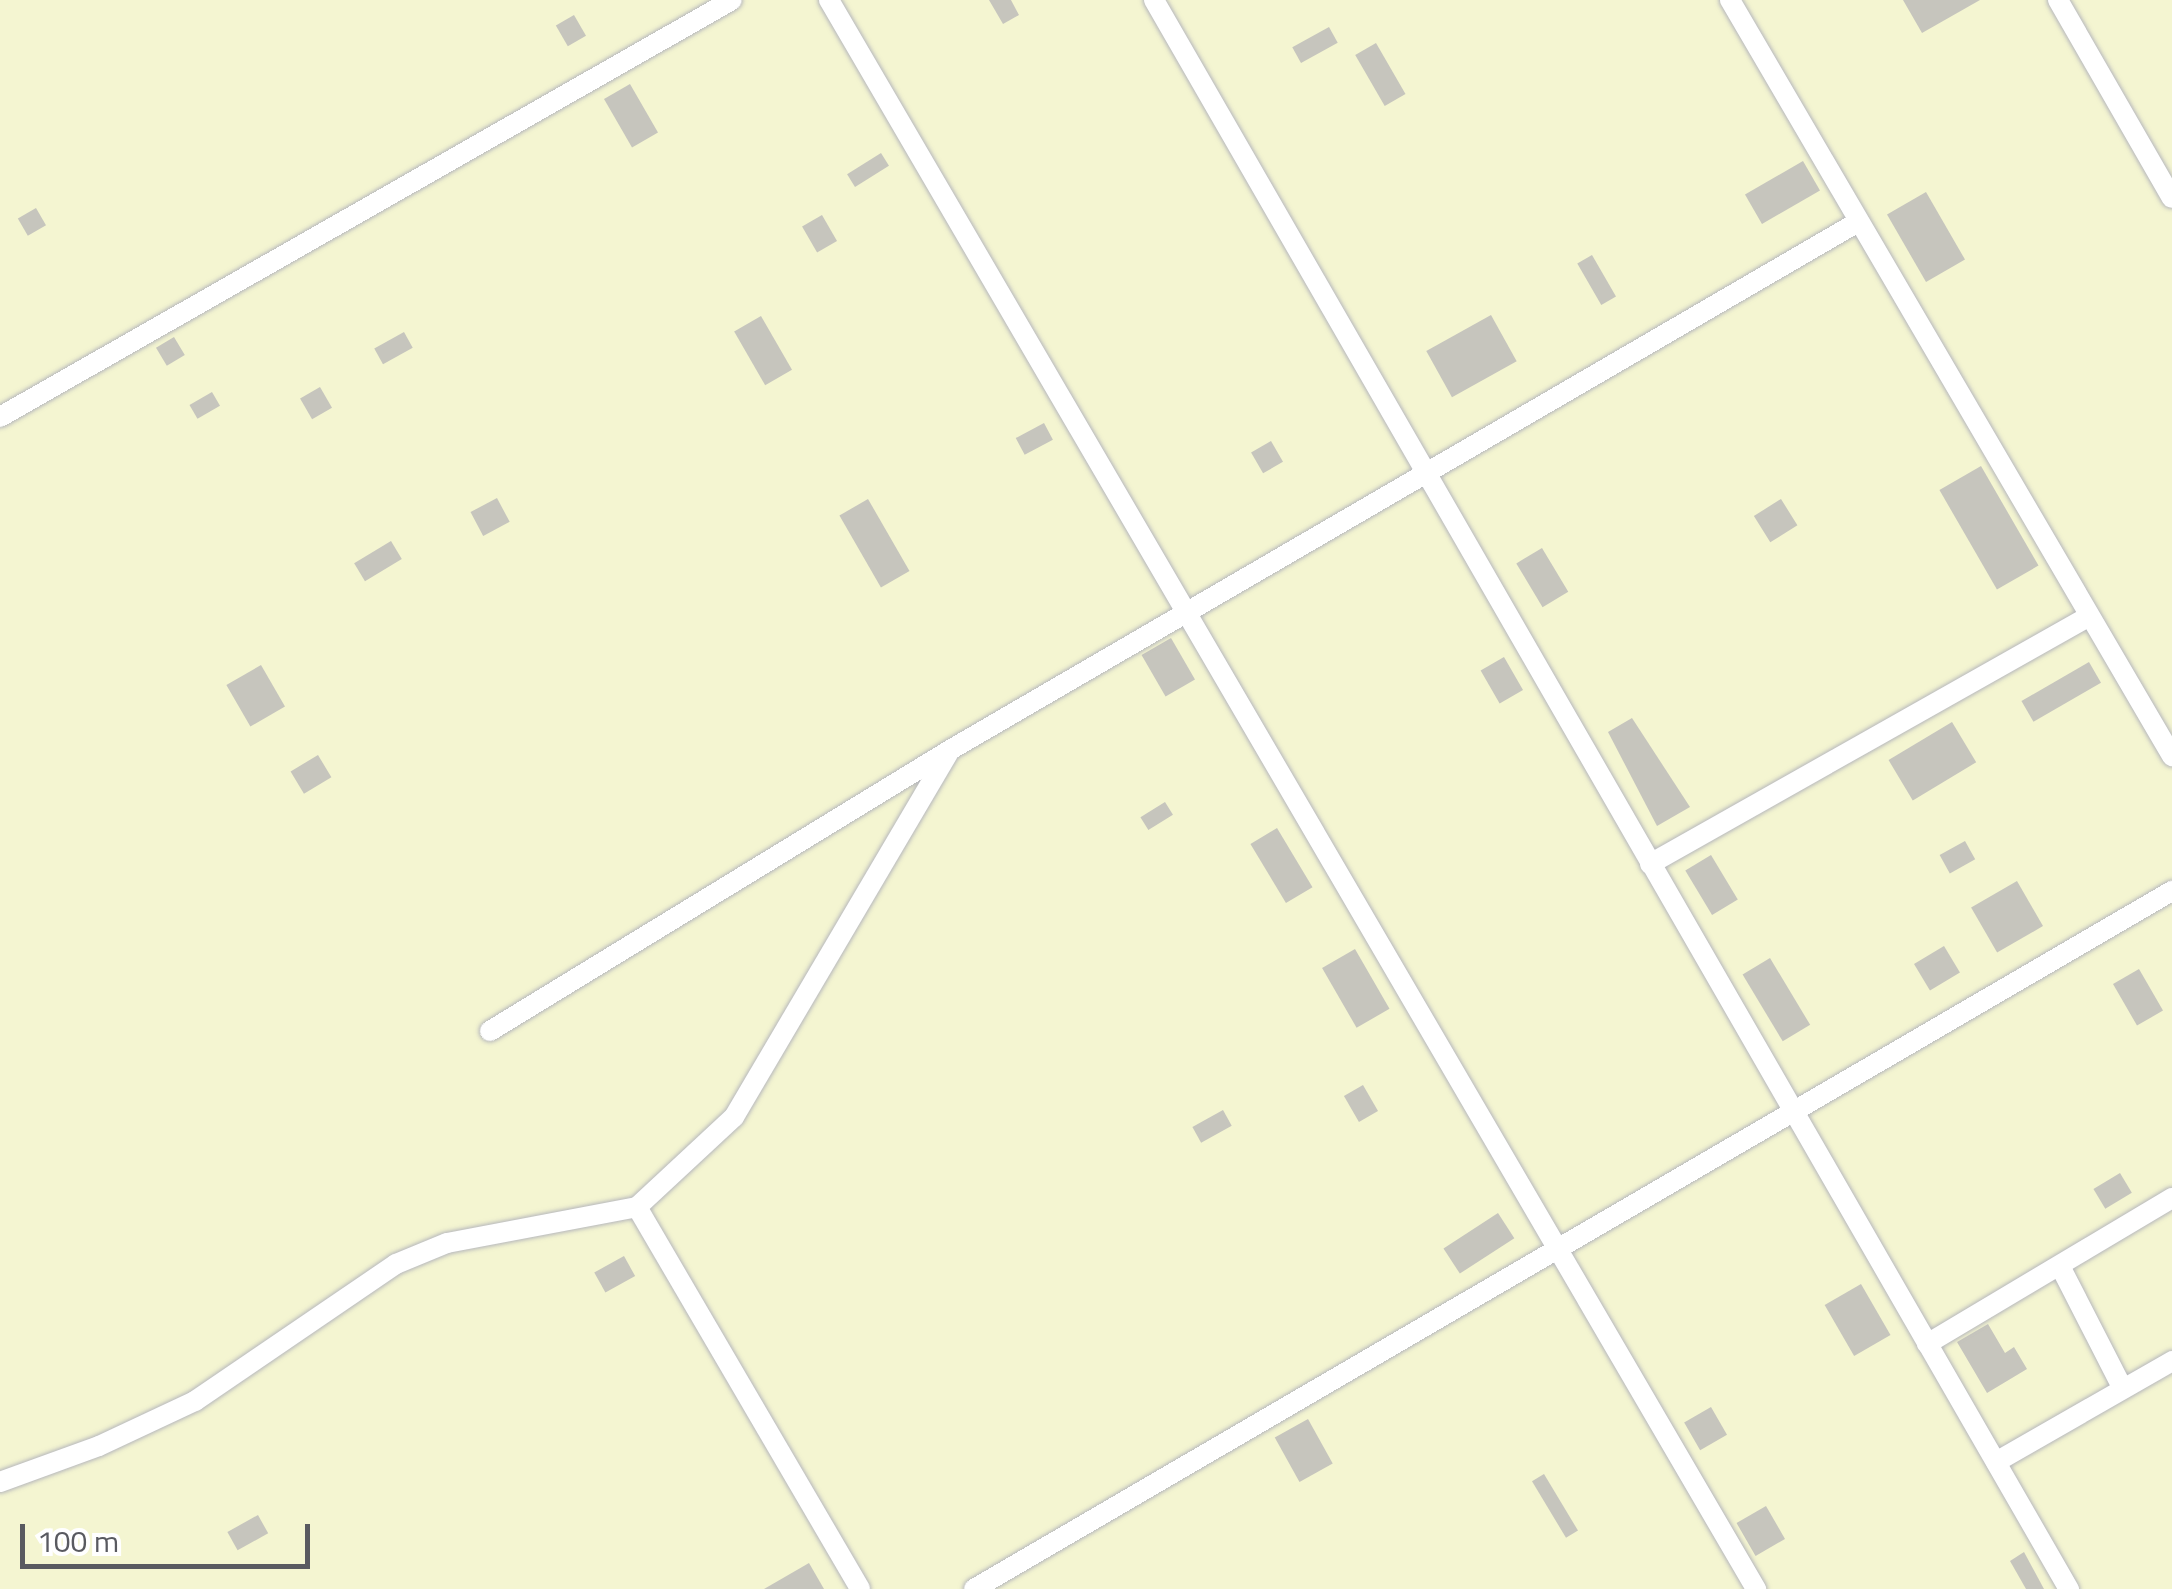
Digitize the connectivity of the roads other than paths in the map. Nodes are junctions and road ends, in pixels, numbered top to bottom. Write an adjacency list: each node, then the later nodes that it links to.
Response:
1 (732, 0): 8 (street)
2 (830, 0): 10 (street)
3 (1154, 0): 9 (street)
4 (1730, 0): 7 (street)
5 (2058, 0): 6 (street)
6 (2172, 198)
7 (1858, 222): 9 (street); 11 (street)
8 (0, 417)
9 (1425, 475): 10 (street); 14 (street)
10 (1184, 614): 12 (street); 20 (street)
11 (2086, 618): 13 (street); 14 (street)
12 (950, 750): 16 (street); 19 (street)
13 (2172, 756)
14 (1650, 864): 17 (street)
15 (2172, 891): 17 (street)
16 (490, 1031)
17 (1794, 1113): 20 (street); 22 (street)
18 (2172, 1198): 21 (street)
19 (637, 1208): 26 (street); 27 (street)
20 (1557, 1250): 28 (street); 29 (street)
21 (2060, 1266): 22 (street); 24 (street)
22 (1927, 1344): 25 (street)
23 (2172, 1361): 24 (street)
24 (2124, 1389): 25 (street)
25 (1996, 1462): 30 (street)
26 (3, 1484)
27 (860, 1589)
28 (974, 1589)
29 (1756, 1589)
30 (2069, 1589)

